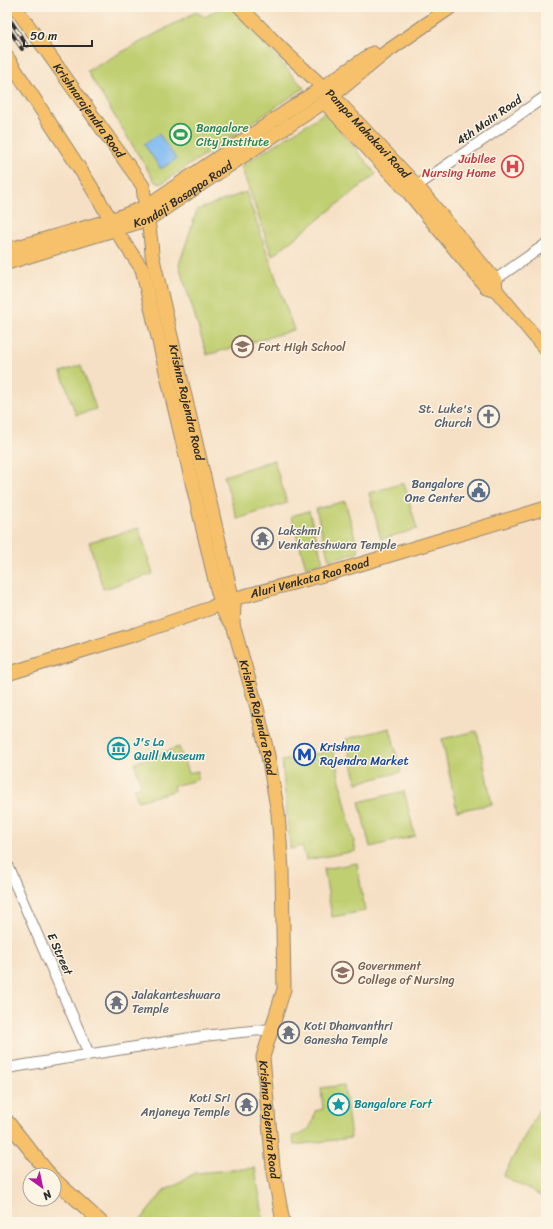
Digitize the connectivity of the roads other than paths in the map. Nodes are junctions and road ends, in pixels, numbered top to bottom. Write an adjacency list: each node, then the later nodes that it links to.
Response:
1 (15, 7): 9 (main road, Krishnarajendra Road)
2 (240, 7): 6 (main road, Pampa Mahakavi Road)
3 (438, 7): 6 (main road)
4 (451, 7): 6 (main road)
5 (7, 57): 10 (main road, Krishna Rajendra Road)
6 (331, 91): 8 (main road, Pampa Mahakavi Road); 9 (main road, Kondaji Basappa Road)
7 (546, 96): 8 (street, 4th Main Road)
8 (412, 189): 14 (main road, Pampa Mahakavi Road)
9 (147, 213): 10 (main road, Kondaji Basappa Road); 18 (main road, Krishna Rajendra Road)
10 (113, 225): 12 (main road, Kondaji Basappa Road); 13 (main road, Kondaji Basappa Road); 18 (main road, Krishna Rajendra Road)
11 (546, 244): 14 (street)
12 (7, 250)
13 (7, 263)
14 (492, 286): 15 (main road, Pampa Mahakavi Road)
15 (546, 350)
16 (546, 508): 18 (main road, Aluri Venkata Rao Road)
17 (546, 516): 18 (main road, Aluri Venkata Rao Road)
18 (224, 604): 19 (main road, Aluri Venkata Rao Road); 21 (main road, Krishna Rajendra Road)
19 (7, 674)
20 (7, 865): 22 (street, E Street)
21 (271, 1029): 22 (street); 28 (main road, Krishna Rajendra Road)
22 (89, 1054): 23 (street)
23 (7, 1068)
24 (7, 1121): 25 (main road)
25 (44, 1167)
26 (62, 1186): 27 (main road)
27 (101, 1222)
28 (283, 1222)

